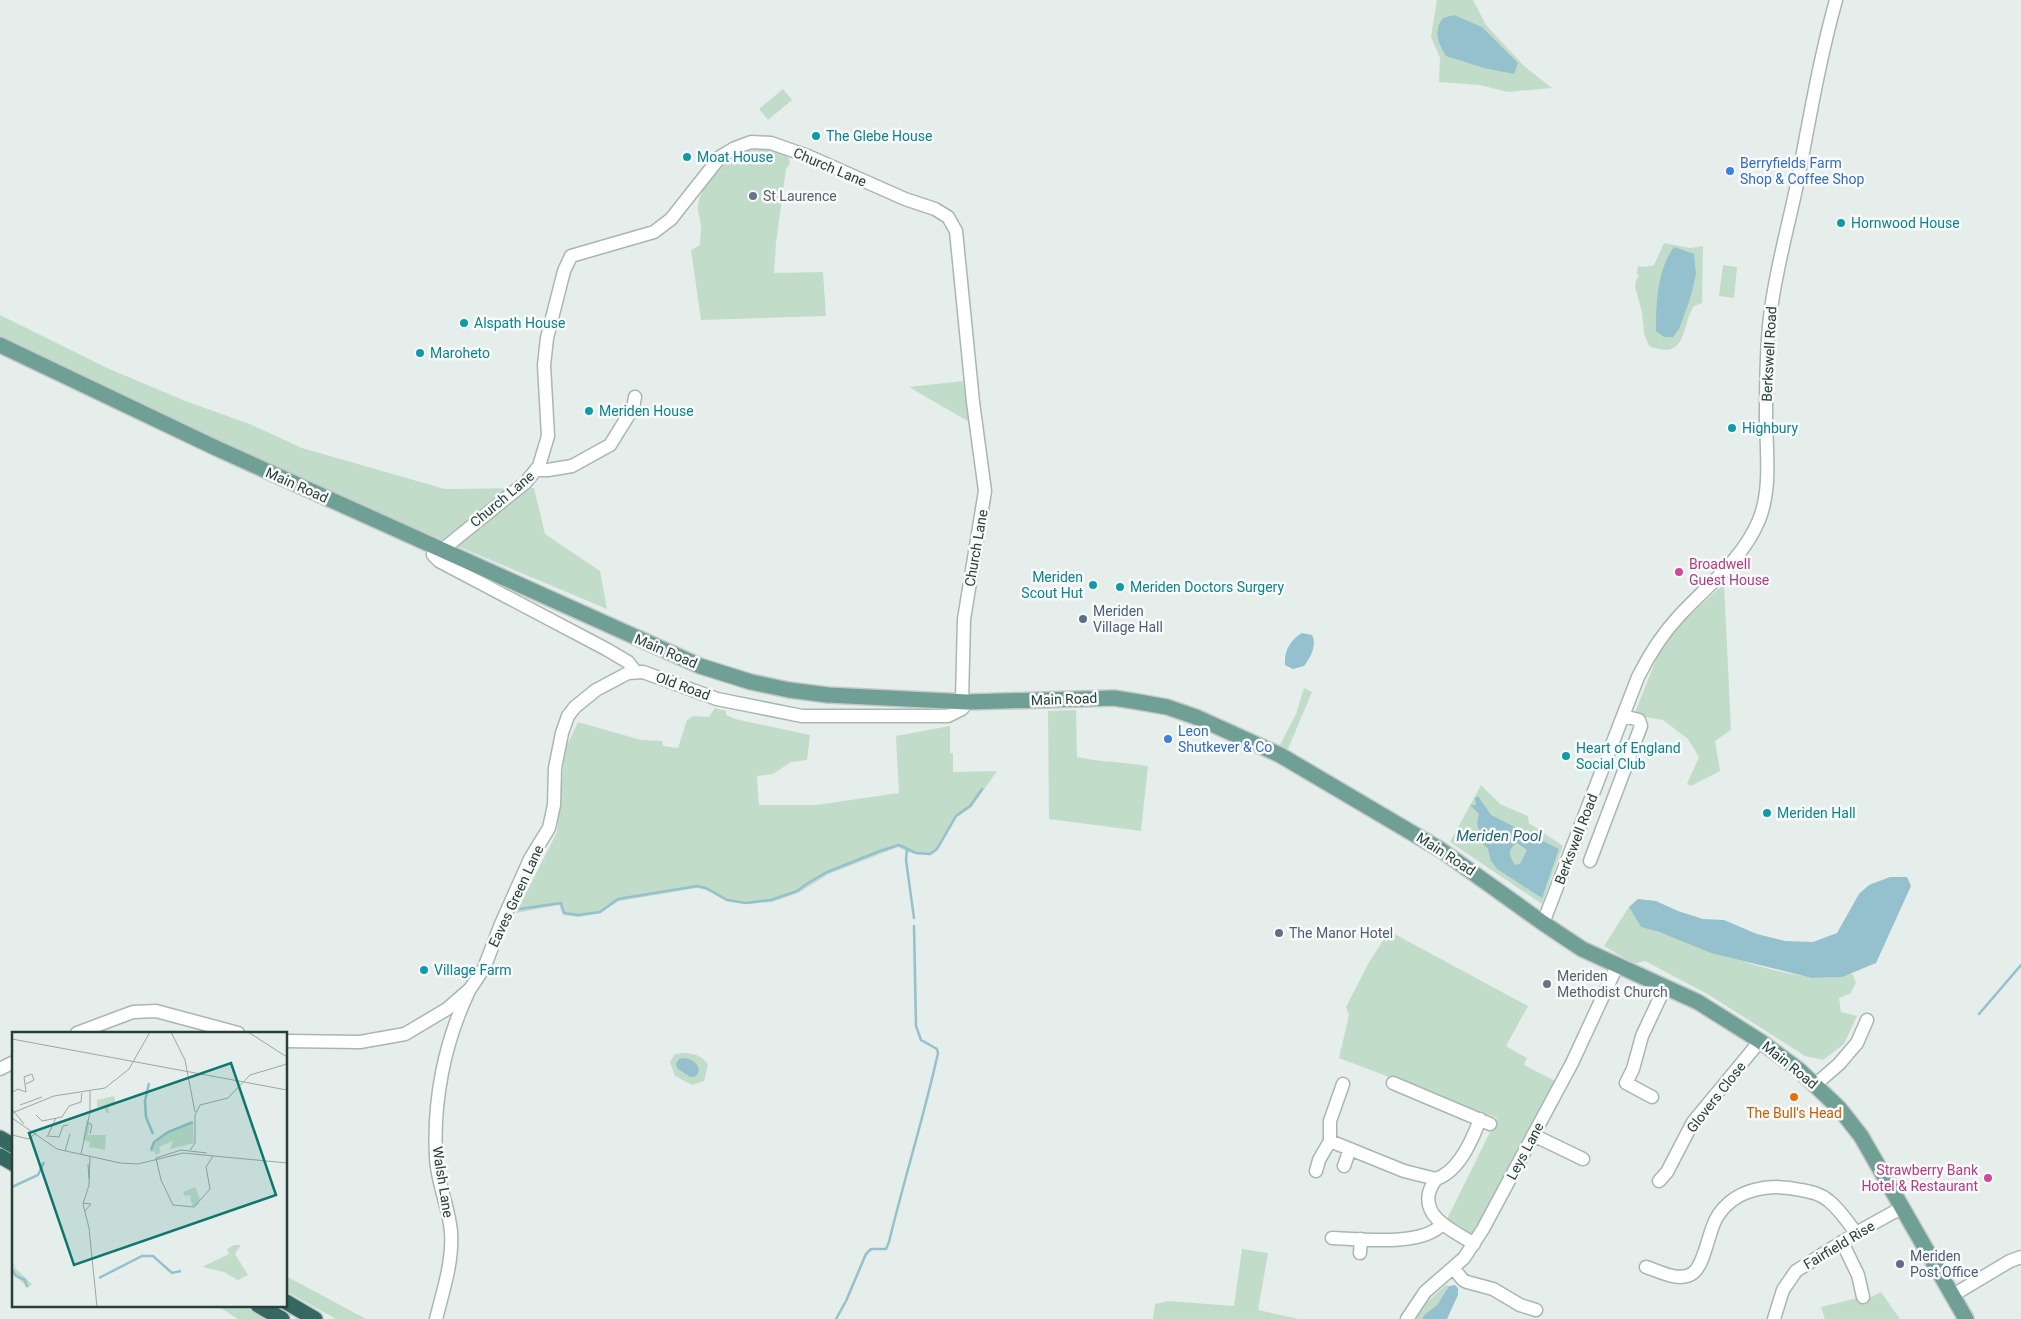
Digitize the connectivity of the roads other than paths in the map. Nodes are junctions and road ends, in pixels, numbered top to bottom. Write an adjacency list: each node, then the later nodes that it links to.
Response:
1 (1836, 0): 8 (street, Berkswell Road)
2 (0, 346): 5 (main road, Main Road)
3 (635, 397): 4 (street)
4 (536, 470): 5 (street, Church Lane); 7 (street, Church Lane)
5 (438, 548): 6 (street, Old Road); 7 (main road, Main Road)
6 (635, 671): 7 (street, Old Road); 13 (street, Eaves Green Lane)
7 (964, 701): 10 (main road, Main Road)
8 (1623, 716): 9 (street); 10 (street, Berkswell Road)
9 (1590, 861)
10 (1543, 923): 11 (main road, Main Road)
11 (1617, 966): 12 (main road, Main Road); 27 (street, Leys Lane)
12 (1665, 987): 20 (main road, Main Road); 26 (street)
13 (470, 989): 14 (street, Eaves Green Lane); 15 (street, Walsh Lane)
14 (447, 1009): 15 (street); 19 (street, Eaves Green Lane)
15 (455, 1020): 57 (street, Walsh Lane)
16 (1867, 1020): 25 (street)
17 (81, 1032): 18 (street)
18 (234, 1032)
19 (288, 1041)
20 (1760, 1041): 25 (main road, Main Road); 38 (street, Glovers Close)
21 (12, 1063): 22 (street)
22 (0, 1069)
23 (1393, 1083): 37 (street)
24 (1343, 1084): 29 (street)
25 (1816, 1084): 39 (main road, Main Road)
26 (1652, 1097)
27 (1533, 1135): 33 (street); 45 (street, Leys Lane)
28 (0, 1138): 30 (highway)
29 (1330, 1140): 31 (street); 36 (street)
30 (12, 1145)
31 (1350, 1150): 35 (street); 37 (street)
32 (0, 1156): 34 (highway)
33 (1583, 1159)
34 (12, 1163)
35 (1344, 1166)
36 (1316, 1171)
37 (1436, 1179): 40 (street)
38 (1658, 1183)
39 (1903, 1207): 41 (street, Fairfield Rise); 50 (main road, Main Road)
40 (1442, 1224): 43 (street); 45 (street)
41 (1856, 1233): 44 (street, Fairfield Rise); 48 (street)
42 (1332, 1238): 43 (street)
43 (1361, 1239): 46 (street)
44 (1842, 1242): 51 (street); 59 (street, Fairfield Rise)
45 (1474, 1244): 49 (street, Leys Lane)
46 (1360, 1253)
47 (2021, 1257): 50 (street)
48 (1646, 1266)
49 (1453, 1268): 53 (street); 58 (street, Leys Lane)
50 (1954, 1295): 60 (main road, Main Road)
51 (1863, 1297)
52 (288, 1303): 56 (highway)
53 (1530, 1304)
54 (260, 1306): 55 (highway)
55 (282, 1319)
56 (315, 1319)
57 (436, 1319)
58 (1407, 1319)
59 (1774, 1319)
60 (1966, 1319)

